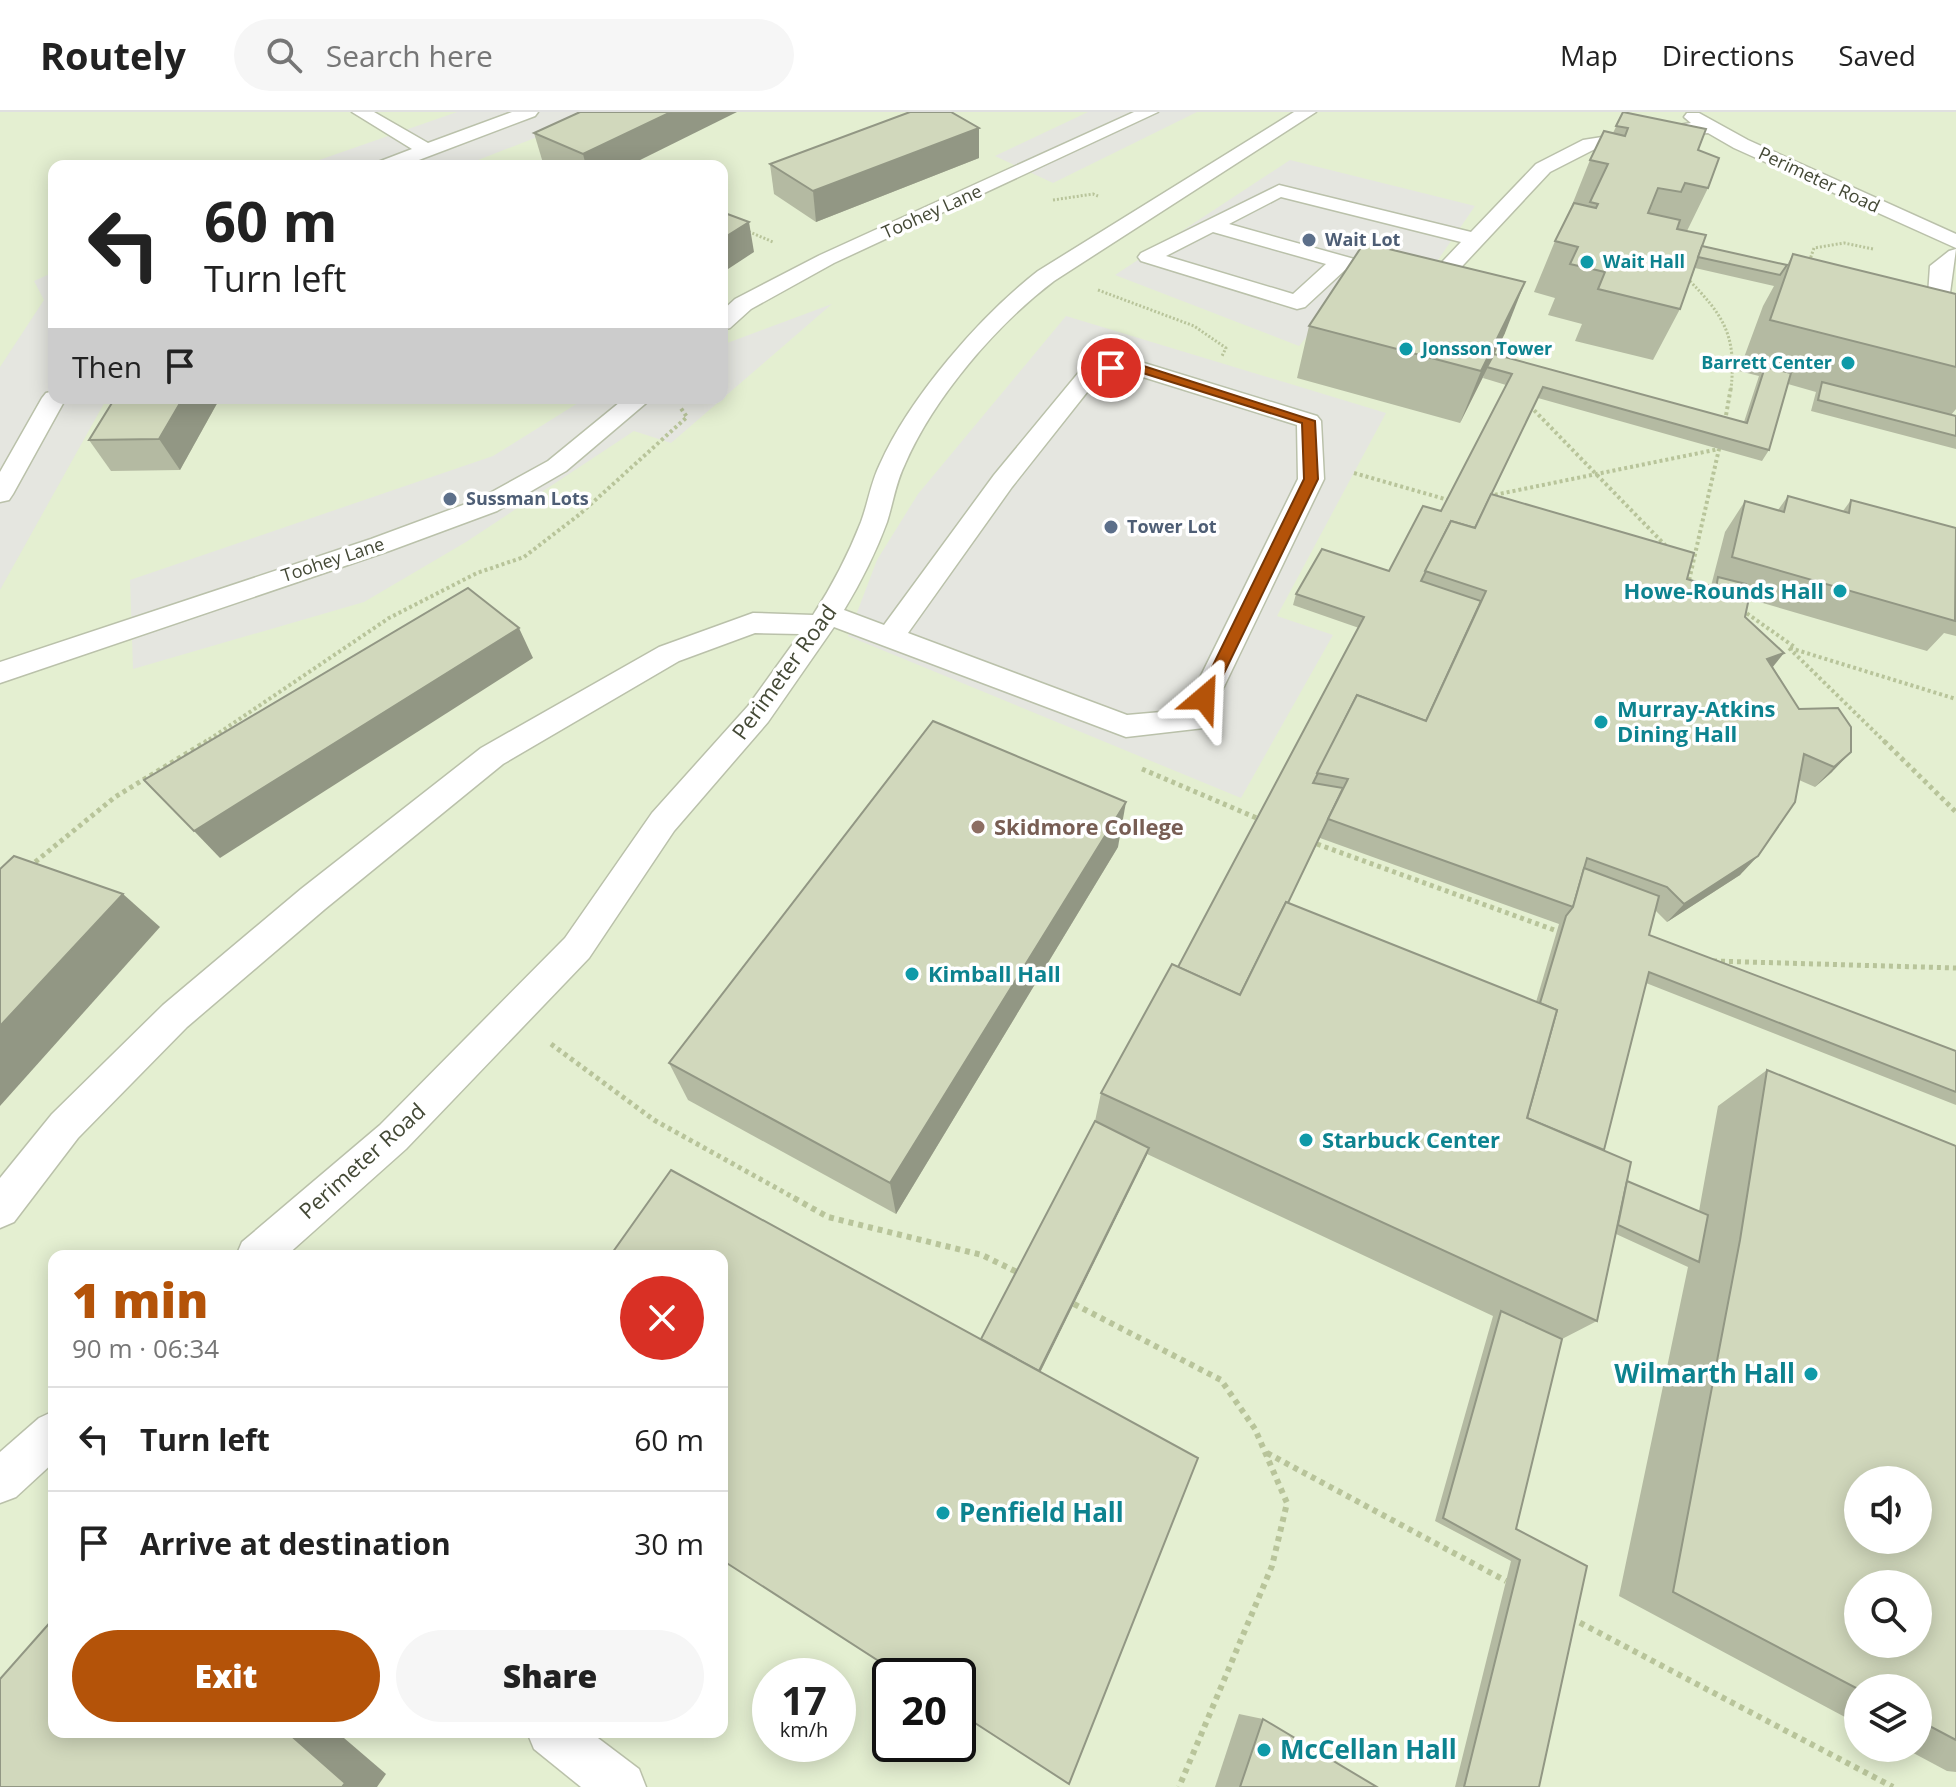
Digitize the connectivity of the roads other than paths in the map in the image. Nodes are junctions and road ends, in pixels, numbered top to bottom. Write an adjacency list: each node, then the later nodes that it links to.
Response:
1 (361, 112): 7 (lane)
2 (529, 112): 7 (lane)
3 (1149, 112): 15 (lane, Toohey Lane)
4 (1307, 112): 19 (lane, Perimeter Road)
5 (1685, 112): 6 (lane, Perimeter Road)
6 (1711, 127): 10 (lane); 11 (lane, Perimeter Road)
7 (428, 151): 8 (lane)
8 (402, 160)
9 (1211, 225): 10 (lane); 13 (lane); 13 (lane)
10 (1475, 239): 13 (lane)
11 (1956, 242)
12 (1948, 261): 14 (lane)
13 (1341, 262)
14 (1956, 307)
15 (728, 318)
16 (51, 404): 18 (lane)
17 (633, 404): 21 (lane, Toohey Lane)
18 (0, 494)
19 (824, 620): 20 (lane); 22 (lane); 23 (lane, Perimeter Road)
20 (891, 636): 20 (lane)
21 (0, 673)
22 (0, 1209)
23 (263, 1250)
24 (48, 1438): 25 (lane)
25 (0, 1481)
26 (559, 1738): 27 (lane)
27 (621, 1787)

